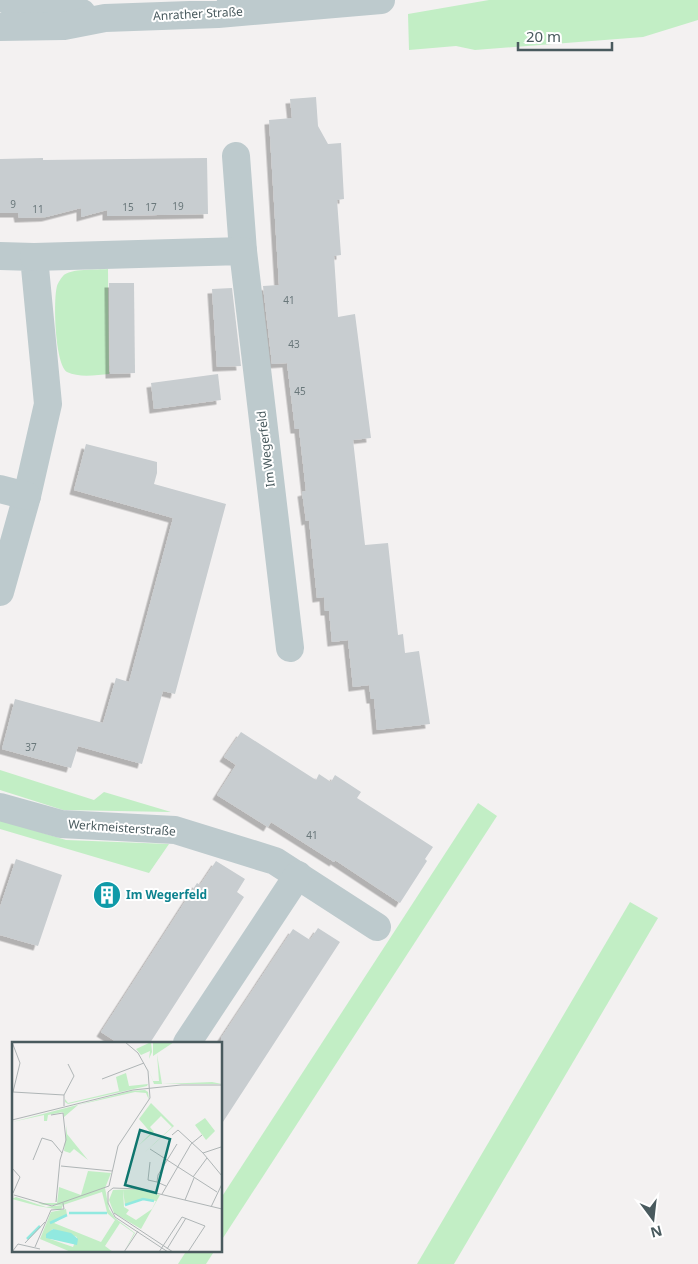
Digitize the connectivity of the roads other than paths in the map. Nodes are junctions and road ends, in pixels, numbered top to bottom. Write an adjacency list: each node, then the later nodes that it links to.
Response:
1 (7, 0): 3 (street, Anrather Straße)
2 (380, 0): 3 (street, Anrather Straße)
3 (105, 18): 4 (street, Anrather Straße)
4 (0, 27)
5 (236, 156): 6 (street, Im Wegerfeld)
6 (243, 251): 8 (street); 12 (street, Im Wegerfeld)
7 (0, 256): 8 (street)
8 (34, 257): 10 (street)
9 (0, 489): 10 (street)
10 (27, 496): 11 (street)
11 (0, 592)
12 (290, 648)
13 (0, 807): 14 (street, Werkmeisterstraße)
14 (298, 875): 15 (street, Werkmeisterstraße); 16 (street)
15 (378, 927)
16 (188, 1042)

